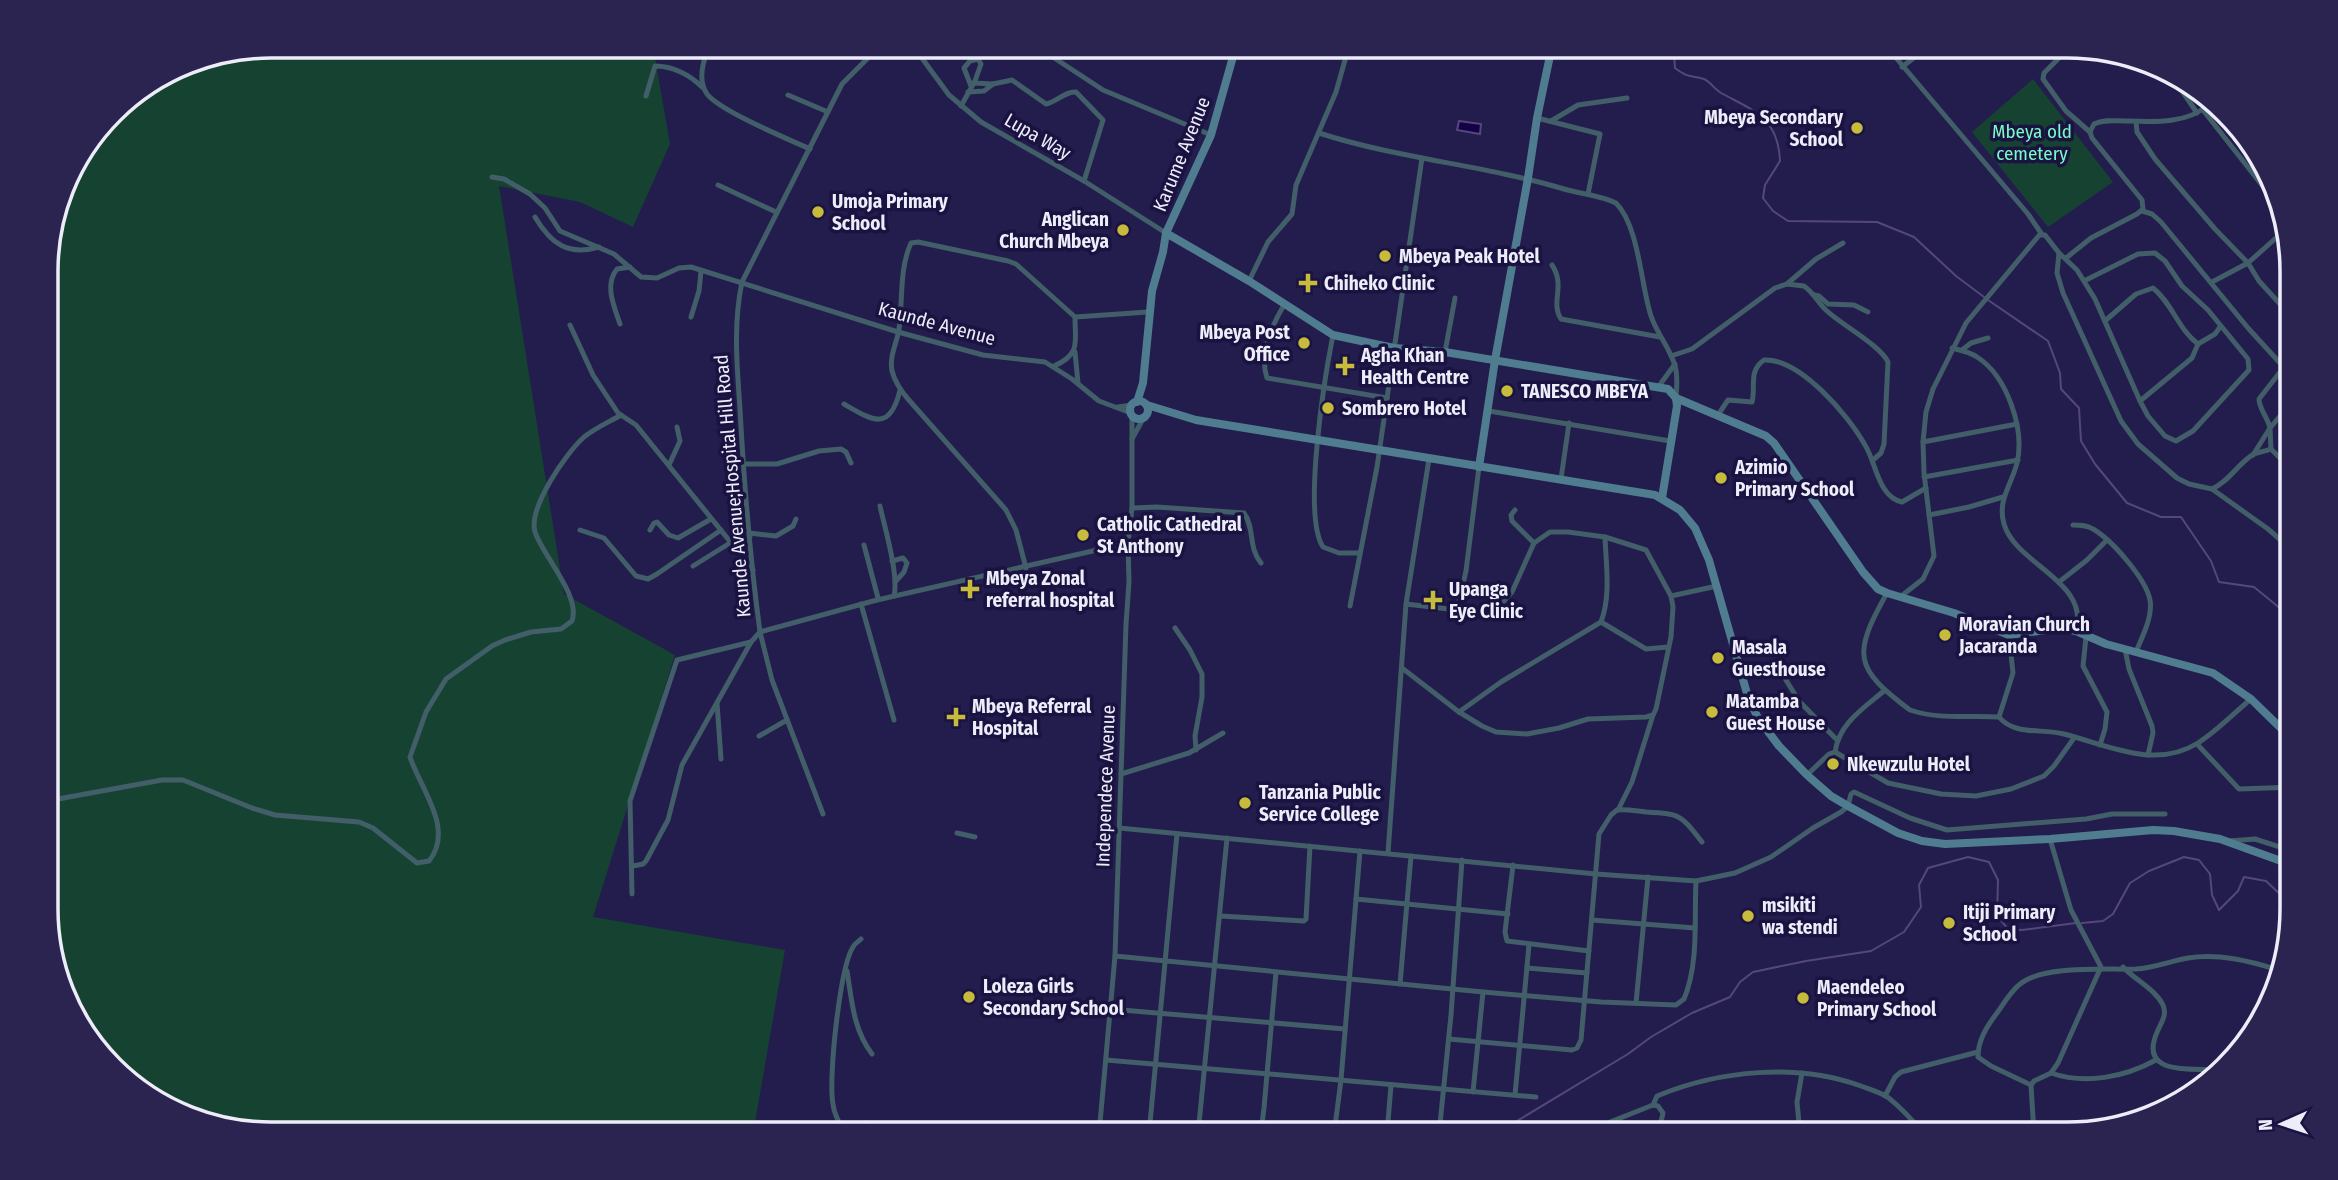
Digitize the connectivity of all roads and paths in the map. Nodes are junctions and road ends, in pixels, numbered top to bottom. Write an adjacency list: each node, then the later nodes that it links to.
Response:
1 (706, 58): 14 (street)
2 (868, 58): 22 (street, Kaunde Avenue;Hospital Hill Road)
3 (922, 58): 19 (street, Lupa Way)
4 (1054, 58): 28 (street)
5 (1230, 58): 28 (street, Karume Avenue)
6 (1346, 58): 26 (street)
7 (1550, 58): 23 (street)
8 (1895, 58): 11 (street)
9 (1914, 58): 11 (street)
10 (2059, 58): 27 (street)
11 (1902, 67): 41 (street)
12 (993, 84): 13 (street); 13 (street); 33 (street)
13 (971, 87): 19 (street)
14 (705, 89): 17 (street); 29 (street)
15 (788, 94): 22 (street)
16 (2187, 94): 21 (street)
17 (646, 96)
18 (1627, 98): 24 (street)
19 (961, 106): 33 (street, Lupa Way)
20 (2204, 108): 21 (street)
21 (2200, 111): 25 (street); 35 (street)
22 (828, 112): 29 (street, Kaunde Avenue;Hospital Hill Road)
23 (1537, 118): 24 (street); 32 (street)
24 (1551, 121): 36 (street)
25 (2136, 122): 27 (street); 47 (street)
26 (1319, 132): 30 (street); 51 (street)
27 (2090, 132): 37 (street)
28 (1211, 135): 40 (street, Karume Avenue)
29 (810, 149): 38 (street, Kaunde Avenue;Hospital Hill Road)
30 (1422, 158): 32 (street); 74 (street)
31 (492, 177): 44 (street)
32 (1528, 178): 36 (street); 79 (street)
33 (1084, 181): 40 (street, Lupa Way)
34 (718, 185): 38 (street)
35 (2263, 186)
36 (1588, 194): 70 (street)
37 (2142, 211): 46 (street); 54 (street)
38 (776, 212): 53 (street, Kaunde Avenue;Hospital Hill Road)
39 (536, 217): 44 (street)
40 (1166, 233): 51 (street); 60 (street, Karume Avenue)
41 (2041, 235): 45 (street); 75 (street)
42 (2277, 237): 47 (street)
43 (1843, 243): 55 (street)
44 (599, 247): 49 (street)
45 (2059, 253): 46 (street); 121 (street)
46 (2066, 258): 52 (street)
47 (2248, 263): 54 (street); 58 (street)
48 (1552, 265): 70 (street)
49 (630, 267): 50 (street); 65 (street)
50 (701, 271): 53 (street, Kaunde Avenue); 62 (street)
51 (1249, 281): 59 (street)
52 (2084, 281): 64 (street); 67 (street)
53 (742, 282): 68 (street, Kaunde Avenue); 115 (street, Kaunde Avenue;Hospital Hill Road)
54 (2212, 282): 80 (street)
55 (1787, 284): 56 (street); 78 (street)
56 (1814, 295): 61 (street); 112 (street)
57 (1455, 298): 77 (street)
58 (2280, 304)
59 (1284, 305): 69 (street); 86 (street)
60 (1148, 312): 63 (street); 92 (street, Karume Avenue)
61 (1868, 312)
62 (691, 317)
63 (1075, 317): 68 (street); 73 (street)
64 (2106, 320): 72 (street); 90 (street)
65 (620, 324)
66 (570, 326): 95 (street)
67 (2220, 327): 72 (street); 90 (street)
68 (898, 332): 82 (street, Kaunde Avenue); 87 (street)
69 (1333, 335): 74 (street); 86 (street)
70 (1660, 337): 78 (street)
71 (1988, 338): 76 (street)
72 (2198, 344): 90 (street)
73 (1075, 346): 82 (street); 84 (street)
74 (1394, 348): 77 (street); 88 (street)
75 (1952, 348): 76 (street); 106 (street)
76 (1962, 350): 100 (street)
77 (1445, 352): 79 (street)
78 (1671, 356): 81 (street)
79 (1495, 360): 85 (street); 93 (street)
80 (2280, 363)
81 (1675, 364): 85 (street); 89 (street)
82 (1054, 366): 84 (street, Kaunde Avenue)
83 (2280, 372): 102 (street)
84 (1078, 383): 92 (street, Kaunde Avenue)
85 (1659, 386): 89 (street)
86 (1324, 389): 88 (street); 104 (street)
87 (900, 390): 91 (street); 147 (street)
88 (1387, 398): 108 (street)
89 (1676, 398): 96 (street); 105 (street)
90 (2140, 401)
91 (844, 404)
92 (1137, 408): 94 (street); 98 (street); 98 (street, Karume Avenue); 103 (street, Independece Avenue)
93 (1489, 411): 99 (street); 117 (street)
94 (1170, 414): 98 (street); 104 (street)
95 (621, 415): 116 (street); 195 (street)
96 (1718, 415): 112 (street); 152 (street)
97 (2280, 416): 102 (street)
98 (1144, 418): 103 (street)
99 (1569, 423): 105 (street); 119 (street)
100 (2017, 424): 106 (street); 113 (street)
101 (677, 427): 116 (street)
102 (2270, 428): 107 (street); 109 (street)
103 (1132, 439): 125 (street, Independece Avenue)
104 (1317, 440): 108 (street); 143 (street)
105 (1670, 441): 123 (street)
106 (1923, 442): 118 (street)
107 (2271, 449): 109 (street); 110 (street)
108 (1379, 451): 111 (street); 143 (street)
109 (2253, 455): 121 (street)
110 (2280, 457)
111 (1429, 459): 117 (street); 158 (street)
112 (1872, 460): 120 (street)
113 (2018, 460): 118 (street); 122 (street)
114 (851, 463): 115 (street)
115 (743, 464): 134 (street, Kaunde Avenue;Hospital Hill Road)
116 (669, 465): 128 (street)
117 (1479, 467): 119 (street); 160 (street)
118 (1924, 477): 120 (street)
119 (1561, 479): 123 (street)
120 (1926, 488): 127 (street)
121 (2212, 489): 136 (street)
122 (2003, 497): 127 (street); 150 (street)
123 (1662, 498): 151 (street)
124 (880, 506): 144 (street)
125 (1132, 508): 139 (street, Independece Avenue); 145 (street)
126 (1515, 510): 140 (street)
127 (1929, 515): 155 (street)
128 (711, 519): 132 (street); 133 (street)
129 (796, 519): 134 (street)
130 (2073, 524): 137 (street)
131 (580, 530): 133 (street)
132 (650, 530)
133 (721, 530): 138 (street)
134 (750, 535): 142 (street); 148 (street, Kaunde Avenue;Hospital Hill Road)
135 (1605, 537): 140 (street); 154 (street); 161 (street)
136 (2280, 539)
137 (2107, 540): 150 (street); 170 (street)
138 (730, 543): 142 (street); 146 (street)
139 (1128, 543): 147 (street, Kaunde Avenue;Hospital Hill Road); 192 (street, Independece Avenue)
140 (1534, 543): 160 (street)
141 (864, 545): 156 (street)
142 (737, 551): 148 (street)
143 (1360, 553): 159 (street)
144 (892, 561): 149 (street); 149 (street)
145 (1261, 564)
146 (693, 566)
147 (1026, 568): 153 (street, Kaunde Avenue;Hospital Hill Road)
148 (753, 570): 164 (street, Kaunde Avenue;Hospital Hill Road)
149 (895, 582): 153 (street)
150 (2059, 582): 163 (street)
151 (1717, 586): 154 (street); 171 (street)
152 (1886, 593): 155 (street); 173 (street)
153 (894, 596): 156 (street, Kaunde Avenue;Hospital Hill Road)
154 (1671, 596): 168 (street)
155 (1899, 597): 165 (street)
156 (877, 600): 157 (street, Kaunde Avenue;Hospital Hill Road)
157 (861, 604): 164 (street, Kaunde Avenue;Hospital Hill Road); 180 (street)
158 (1406, 604): 160 (street); 172 (street)
159 (1350, 606)
160 (1457, 611)
161 (1601, 622): 168 (street); 176 (street)
162 (1175, 628): 188 (street)
163 (2076, 631): 165 (street); 166 (street)
164 (760, 632): 167 (street); 179 (street)
165 (2009, 635): 178 (street)
166 (2086, 637): 169 (street); 187 (street)
167 (751, 642): 175 (street); 216 (street)
168 (1668, 648): 177 (street)
169 (2125, 649): 170 (street); 190 (street)
170 (2136, 652): 174 (street)
171 (1740, 667): 185 (street); 193 (street)
172 (1402, 668): 176 (street); 211 (street)
173 (1885, 690): 178 (street); 185 (street)
174 (2251, 699): 181 (street); 186 (street)
175 (717, 703): 191 (street); 216 (street)
176 (1460, 712): 177 (street)
177 (1653, 715): 197 (street)
178 (1999, 717): 184 (street)
179 (788, 719): 183 (street); 198 (street)
180 (894, 720)
181 (2280, 727)
182 (1223, 733): 188 (street)
183 (759, 736)
184 (2074, 737): 187 (street); 189 (street)
185 (1837, 740): 189 (street)
186 (2197, 744): 190 (street); 194 (street)
187 (2100, 745): 190 (street)
188 (1196, 750): 192 (street)
189 (1835, 752): 193 (street)
190 (2148, 755)
191 (721, 759)
192 (1121, 774): 200 (street, Independece Avenue)
193 (1807, 775): 196 (street)
194 (2280, 787)
195 (58, 799)
196 (1847, 806): 199 (street); 205 (street); 219 (street)
197 (1618, 810): 207 (street); 217 (street)
198 (823, 814)
199 (2165, 814)
200 (1119, 828): 202 (street); 232 (street, Independece Avenue)
201 (957, 833): 203 (street)
202 (1177, 834): 204 (street); 233 (street)
203 (975, 836)
204 (1227, 838): 208 (street); 225 (street)
205 (2050, 839): 206 (street); 235 (street)
206 (2228, 841): 209 (street); 214 (street)
207 (1702, 842)
208 (1310, 846): 210 (street); 225 (street)
209 (2280, 847)
210 (1360, 851): 211 (street); 221 (street)
211 (1388, 853): 212 (street)
212 (1411, 856): 213 (street); 222 (street)
213 (1462, 860): 215 (street); 223 (street)
214 (2280, 860)
215 (1513, 865): 217 (street); 224 (street)
216 (633, 866): 220 (street)
217 (1596, 874): 218 (street); 226 (street)
218 (1648, 877): 219 (street); 227 (street)
219 (1696, 881): 228 (street)
220 (632, 894)
221 (1356, 899): 222 (street); 242 (street)
222 (1408, 903): 223 (street); 243 (street)
223 (1459, 908): 224 (street); 244 (street)
224 (1508, 914): 230 (street)
225 (1220, 916): 234 (street)
226 (1592, 920): 227 (street); 231 (street)
227 (1643, 924): 228 (street); 248 (street)
228 (1695, 928): 248 (street)
229 (861, 939): 237 (street)
230 (1529, 945): 231 (street); 238 (street)
231 (1589, 951): 241 (street)
232 (1115, 957): 233 (street); 249 (street, Independece Avenue)
233 (1165, 961): 234 (street); 250 (street)
234 (1215, 966): 240 (street); 251 (street)
235 (2101, 967): 236 (street); 257 (street); 265 (street)
236 (2123, 967): 239 (street); 260 (street)
237 (847, 968): 258 (street); 276 (street)
238 (1527, 968): 241 (street); 246 (street)
239 (2272, 968)
240 (1276, 972): 242 (street); 252 (street)
241 (1587, 973): 247 (street)
242 (1349, 979): 243 (street); 253 (street)
243 (1401, 984): 244 (street)
244 (1453, 989): 245 (street); 254 (street)
245 (1483, 992): 246 (street); 255 (street)
246 (1524, 995): 247 (street); 256 (street)
247 (1584, 1000): 248 (street); 256 (street)
248 (1636, 1003)
249 (1110, 1009): 250 (street); 259 (street, Independece Avenue)
250 (1160, 1013): 251 (street); 261 (street)
251 (1210, 1017): 252 (street); 262 (street)
252 (1272, 1023): 253 (street); 266 (street)
253 (1345, 1028): 267 (street)
254 (1449, 1039): 255 (street); 270 (street)
255 (1477, 1042): 256 (street); 271 (street)
256 (1520, 1046): 272 (street)
257 (1978, 1052): 269 (street); 273 (street)
258 (872, 1054)
259 (1106, 1060): 261 (street); 277 (street, Independece Avenue)
260 (2156, 1060): 263 (street); 265 (street)
261 (1156, 1064): 262 (street); 278 (street)
262 (1205, 1069): 266 (street); 279 (street)
263 (2207, 1070)
264 (1802, 1073): 273 (street); 275 (street); 286 (street)
265 (2051, 1073): 269 (street)
266 (1267, 1074): 267 (street); 280 (street)
267 (1341, 1080): 268 (street); 281 (street)
268 (1391, 1085): 270 (street); 282 (street)
269 (2031, 1085): 288 (street)
270 (1442, 1089): 271 (street); 283 (street)
271 (1473, 1092): 272 (street)
272 (1515, 1095): 274 (street)
273 (1885, 1096): 287 (street)
274 (1536, 1097)
275 (1653, 1105): 284 (street); 285 (street)
276 (840, 1122)
277 (1100, 1122)
278 (1150, 1122)
279 (1199, 1122)
280 (1262, 1122)
281 (1336, 1122)
282 (1388, 1122)
283 (1439, 1122)
284 (1610, 1122)
285 (1661, 1122)
286 (1800, 1122)
287 (1914, 1122)
288 (2033, 1122)

